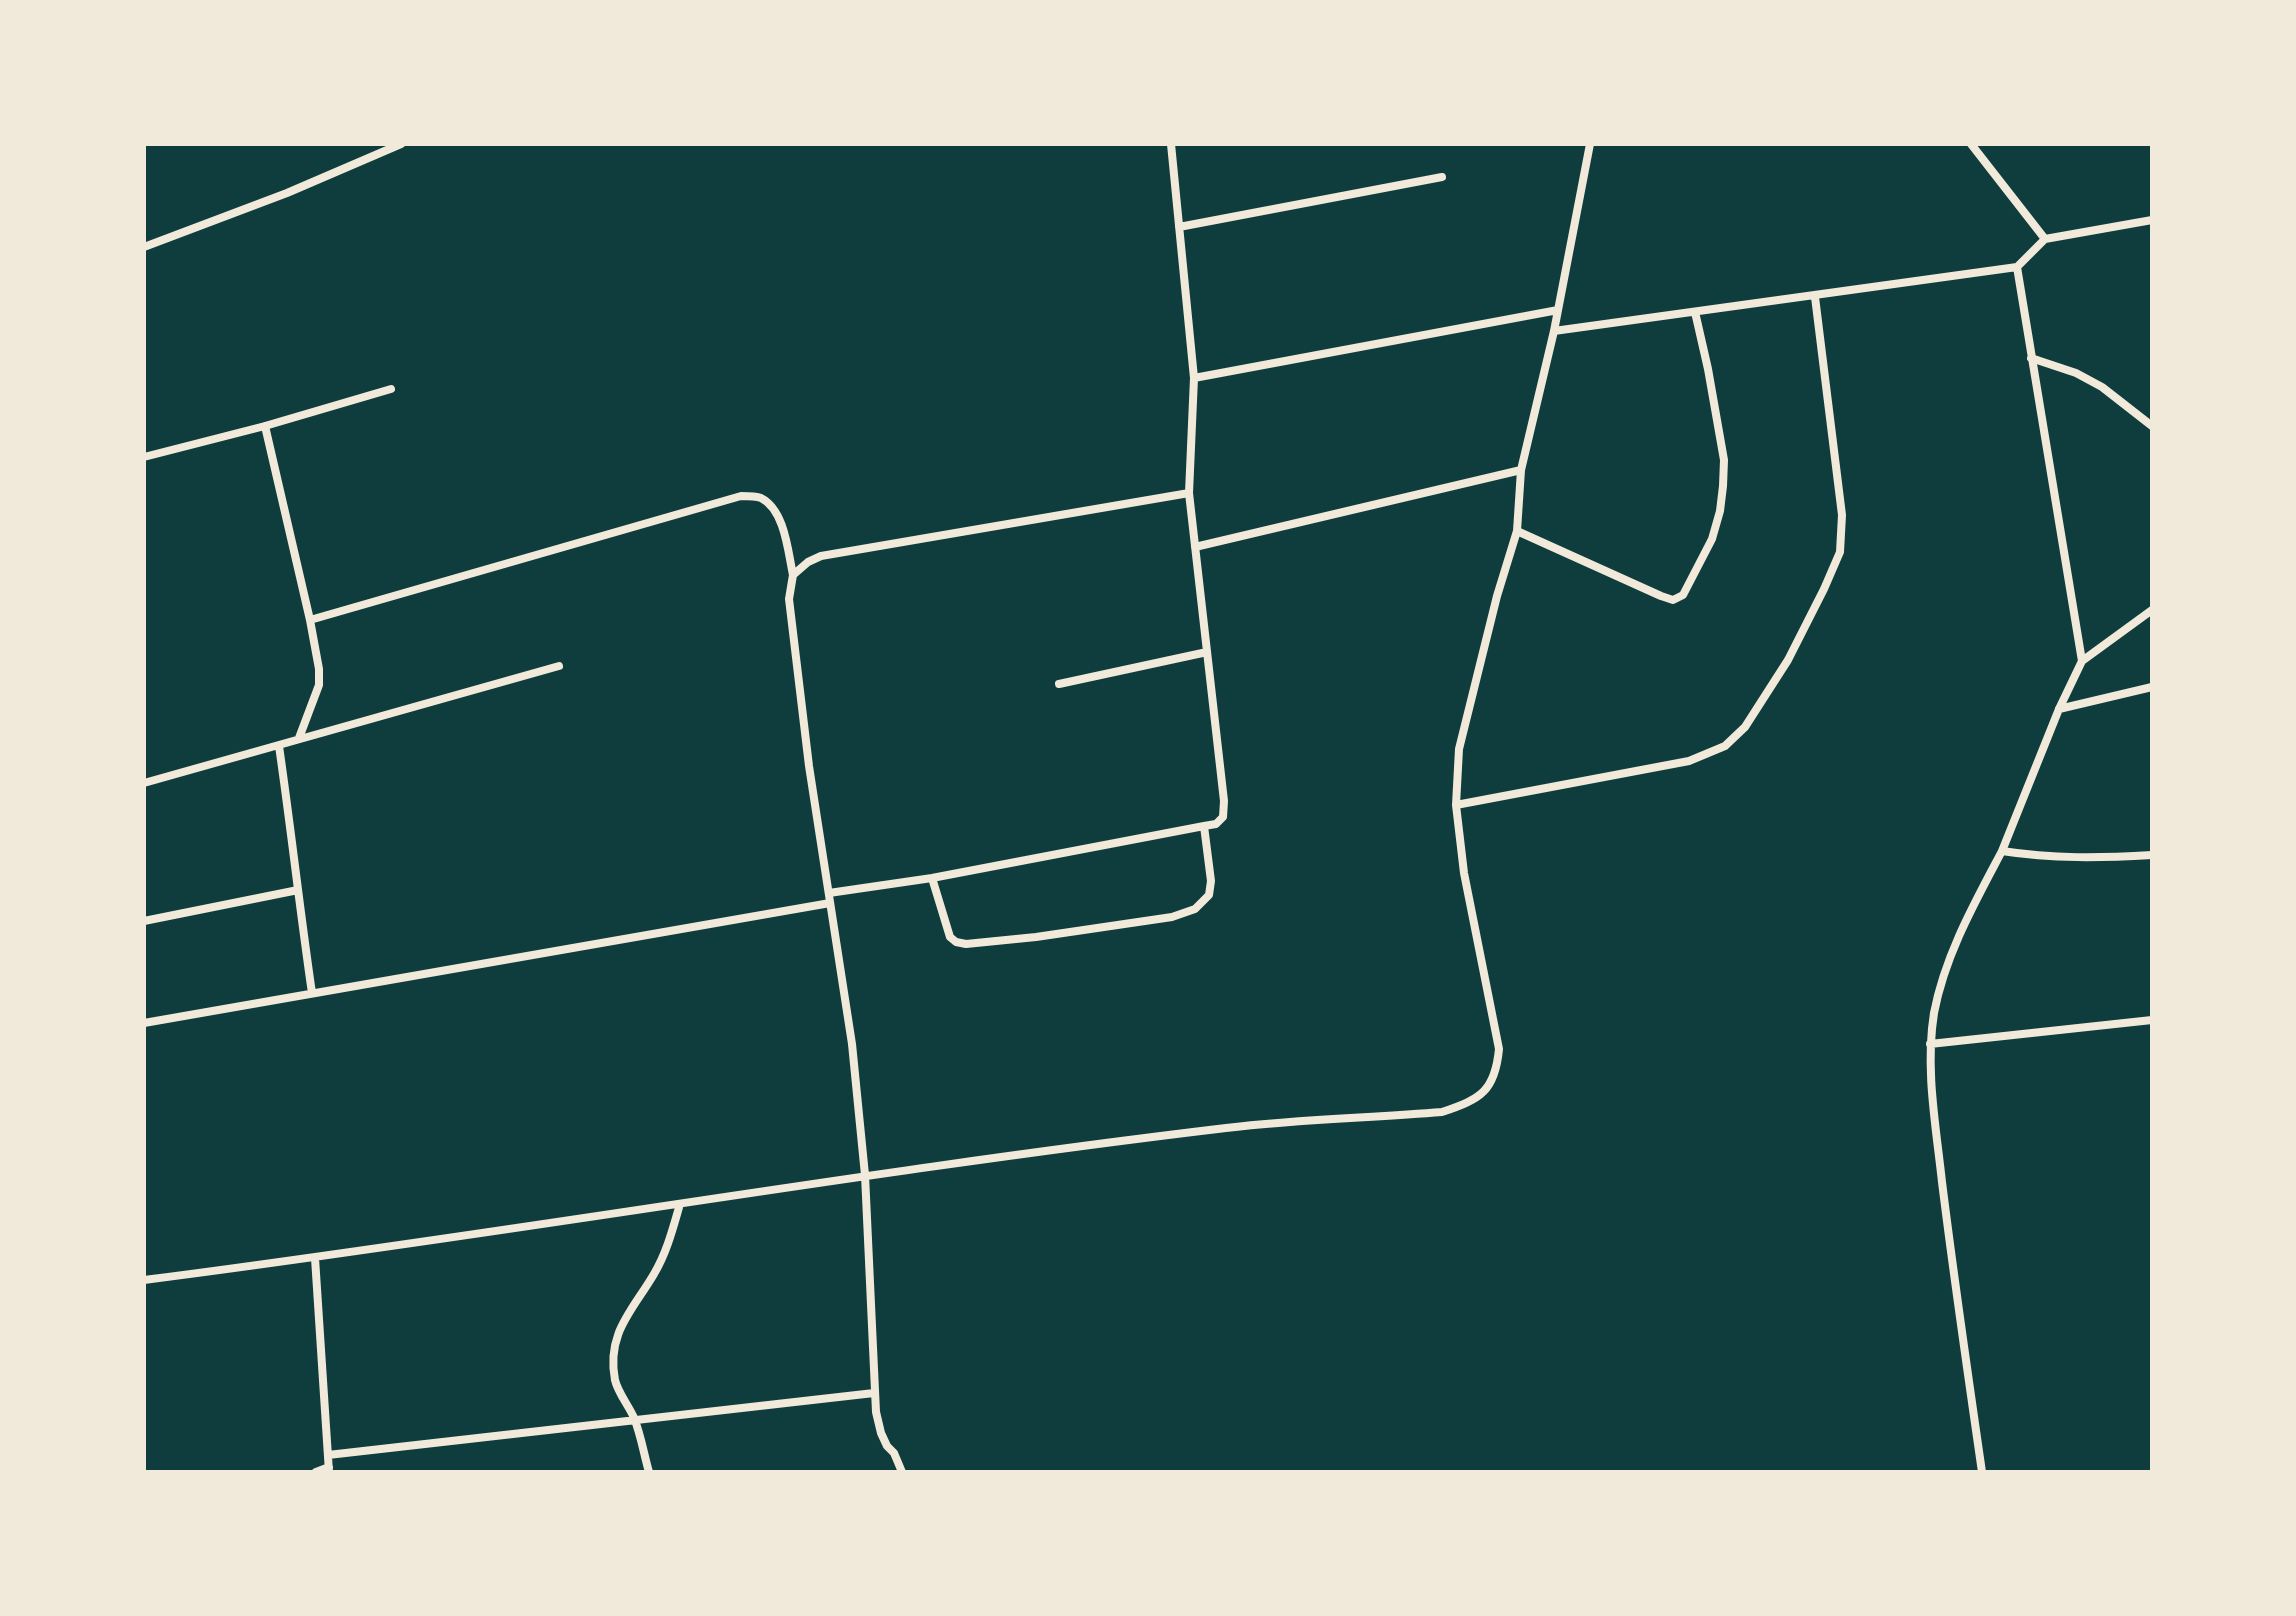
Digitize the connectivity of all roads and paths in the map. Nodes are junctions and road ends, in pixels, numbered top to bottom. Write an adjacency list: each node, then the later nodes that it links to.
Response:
1 (401, 144): 9 (street)
2 (1171, 144): 7 (street)
3 (1590, 144): 12 (street)
4 (1971, 144): 8 (street)
5 (1442, 177): 7 (street)
6 (2152, 220): 8 (street)
7 (1179, 227): 16 (street)
8 (2045, 239): 10 (street)
9 (144, 247)
10 (2017, 267): 11 (street); 15 (street)
11 (1815, 297): 13 (street); 37 (street)
12 (1558, 310): 14 (street); 16 (street)
13 (1695, 312): 14 (street); 23 (street)
14 (1554, 331): 21 (street)
15 (2031, 358): 19 (street); 29 (street)
16 (1194, 378): 22 (street)
17 (391, 389): 18 (street)
18 (265, 426): 20 (street); 27 (street)
19 (2152, 426)
20 (144, 457)
21 (1521, 470): 23 (street); 24 (street)
22 (1189, 493): 24 (street); 25 (street)
23 (1517, 531): 37 (street)
24 (1195, 547): 28 (street)
25 (793, 575): 27 (street); 43 (street)
26 (2152, 610): 29 (street)
27 (310, 620): 34 (street)
28 (1207, 652): 31 (street); 38 (street)
29 (2082, 661): 33 (street)
30 (559, 666): 34 (street)
31 (1059, 684)
32 (2152, 687): 33 (street)
33 (2059, 709): 39 (street)
34 (299, 738): 35 (street)
35 (279, 746): 36 (street); 42 (street)
36 (144, 783)
37 (1456, 805): 50 (street)
38 (1204, 826): 41 (street); 41 (street)
39 (2002, 851): 40 (street); 49 (street)
40 (2152, 855)
41 (932, 878): 43 (street)
42 (298, 890): 45 (street); 46 (street)
43 (829, 893): 44 (street)
44 (830, 903): 46 (street); 50 (street)
45 (144, 921)
46 (312, 993): 48 (street)
47 (2152, 1020): 49 (street)
48 (144, 1023)
49 (1930, 1044): 61 (street)
50 (865, 1175): 51 (street); 54 (street)
51 (680, 1204): 52 (street); 55 (street)
52 (315, 1258): 53 (street); 56 (street)
53 (144, 1280)
54 (874, 1393): 55 (street); 60 (street)
55 (635, 1420): 56 (street); 59 (street)
56 (328, 1455): 57 (street)
57 (329, 1469): 58 (street)
58 (316, 1472)
59 (649, 1472)
60 (902, 1472)
61 (1982, 1472)

